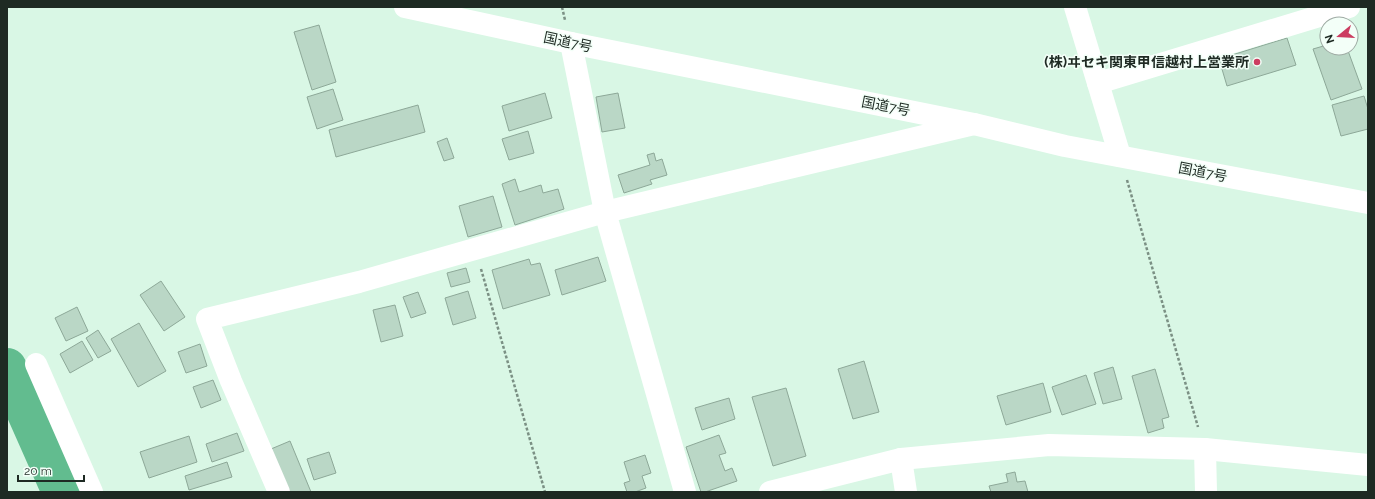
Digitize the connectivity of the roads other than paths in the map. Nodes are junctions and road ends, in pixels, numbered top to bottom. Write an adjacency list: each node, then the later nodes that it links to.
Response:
1 (404, 7): 4 (main road, 国道7号)
2 (1076, 7): 5 (main road)
3 (1349, 7): 5 (main road)
4 (572, 43): 6 (main road, 国道7号); 9 (main road)
5 (1098, 83): 7 (main road)
6 (974, 124): 7 (main road, 国道7号); 9 (main road)
7 (1120, 156): 8 (main road, 国道7号)
8 (1368, 202)
9 (605, 212): 15 (main road); 16 (main road)
10 (36, 364): 14 (main road)
11 (1205, 449): 12 (main road); 13 (main road); 19 (main road)
12 (901, 458): 17 (main road); 18 (main road)
13 (1368, 465)
14 (92, 492)
15 (279, 492)
16 (685, 492)
17 (770, 492)
18 (906, 492)
19 (1206, 492)

